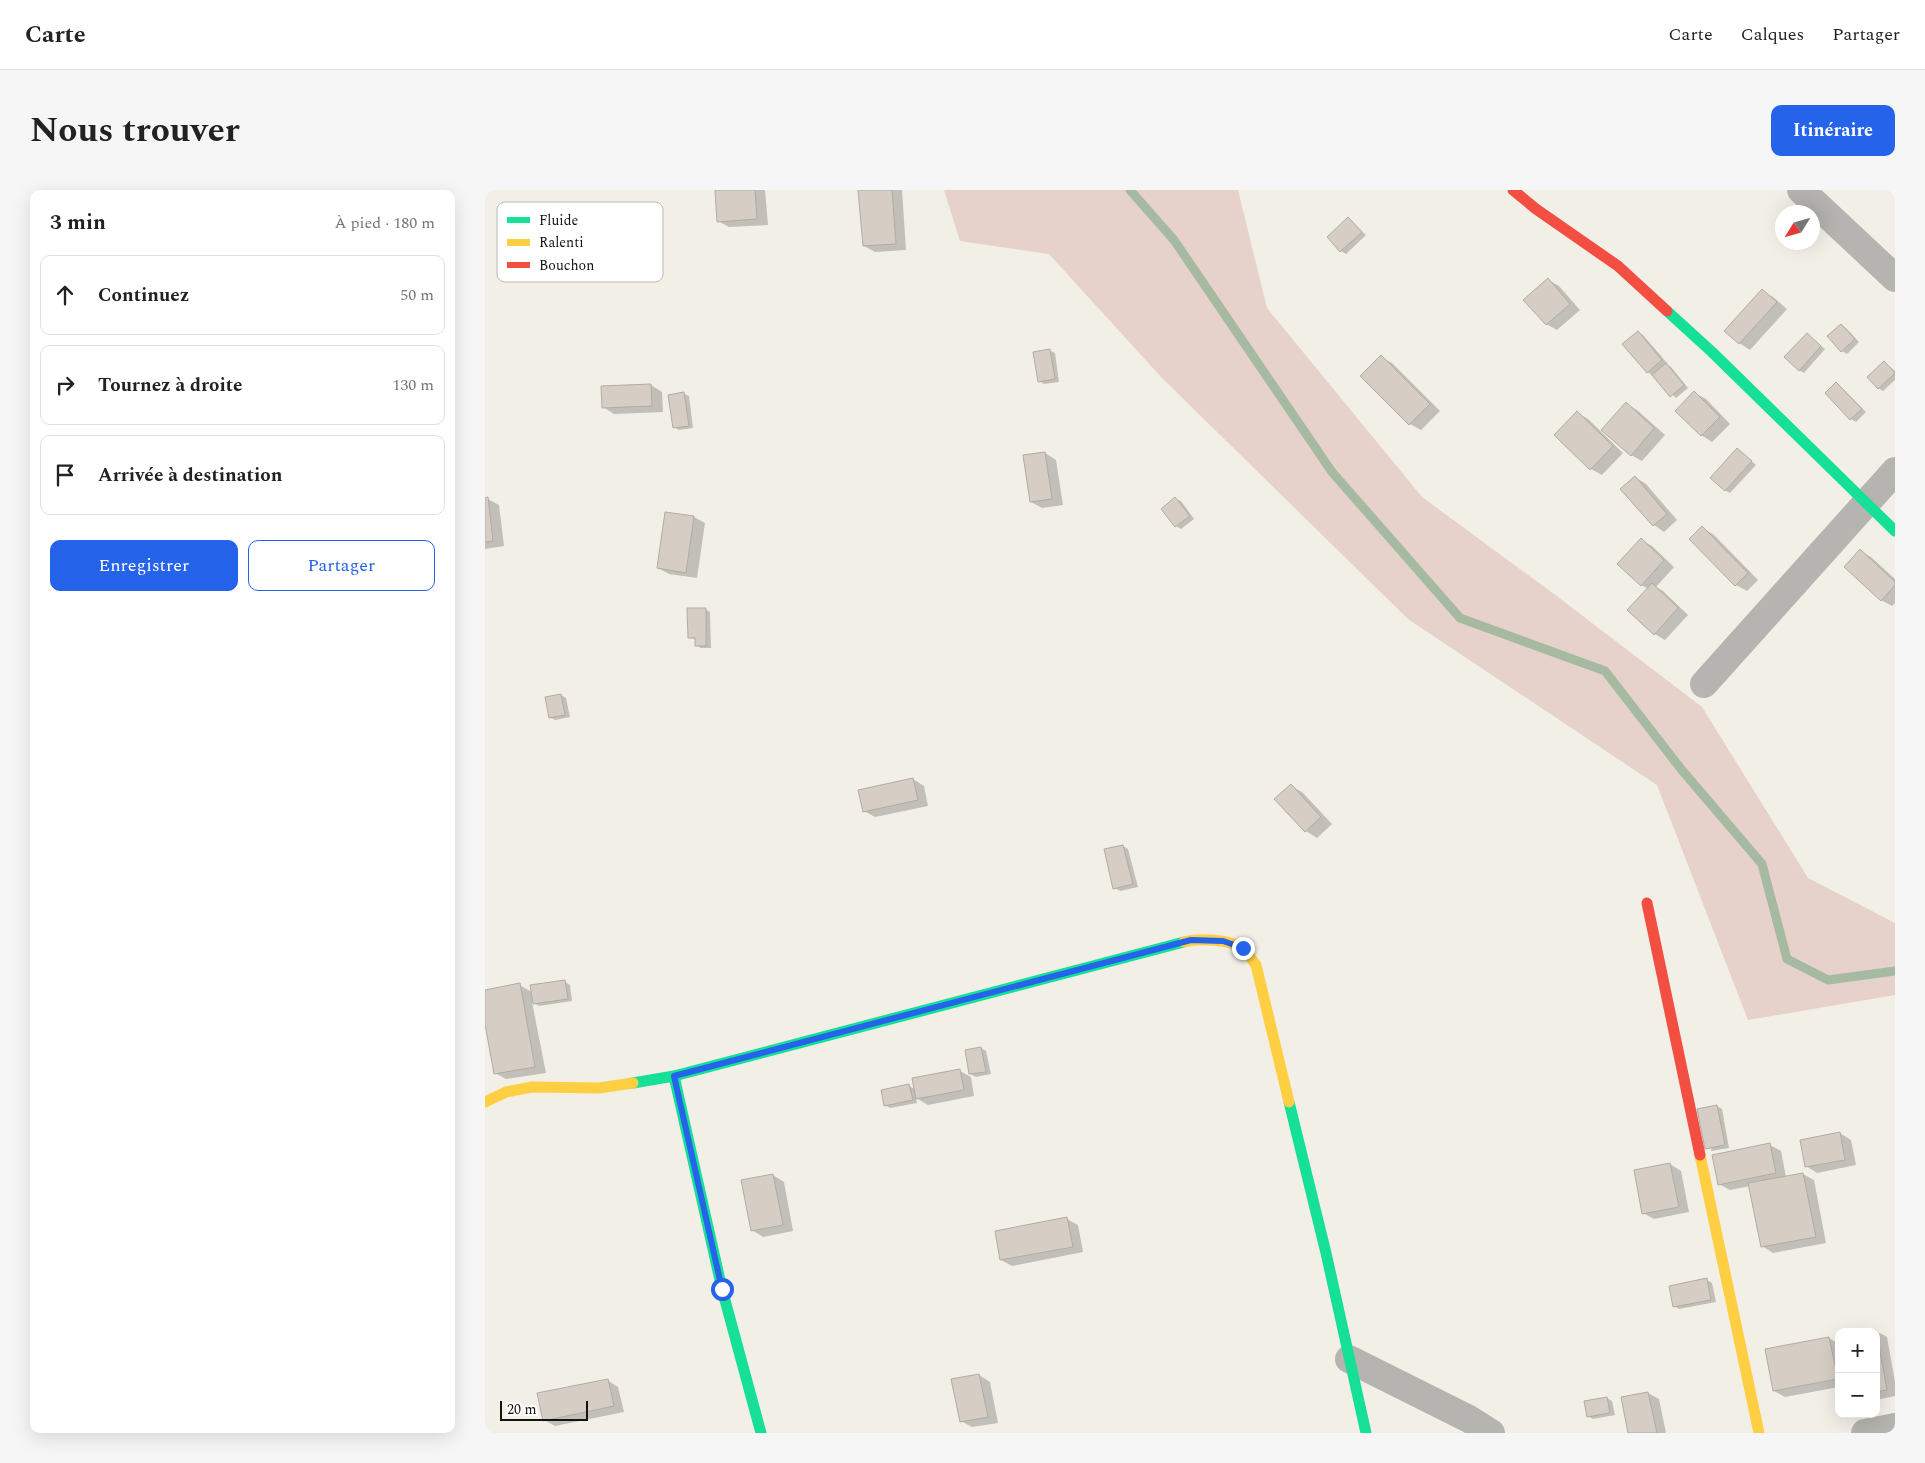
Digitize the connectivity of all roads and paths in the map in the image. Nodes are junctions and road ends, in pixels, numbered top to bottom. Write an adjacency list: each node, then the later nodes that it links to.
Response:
1 (1513, 190): 5 (street)
2 (1801, 190): 3 (street)
3 (1895, 278)
4 (1895, 470): 5 (street)
5 (1866, 502): 6 (street); 7 (street)
6 (1895, 531)
7 (1704, 684)
8 (1647, 903): 16 (street)
9 (674, 1076): 10 (street); 11 (street); 13 (street)
10 (485, 1102)
11 (1349, 1358): 14 (street); 15 (street)
12 (1895, 1427): 17 (street)
13 (761, 1433)
14 (1366, 1433)
15 (1491, 1433)
16 (1759, 1433)
17 (1865, 1433)

